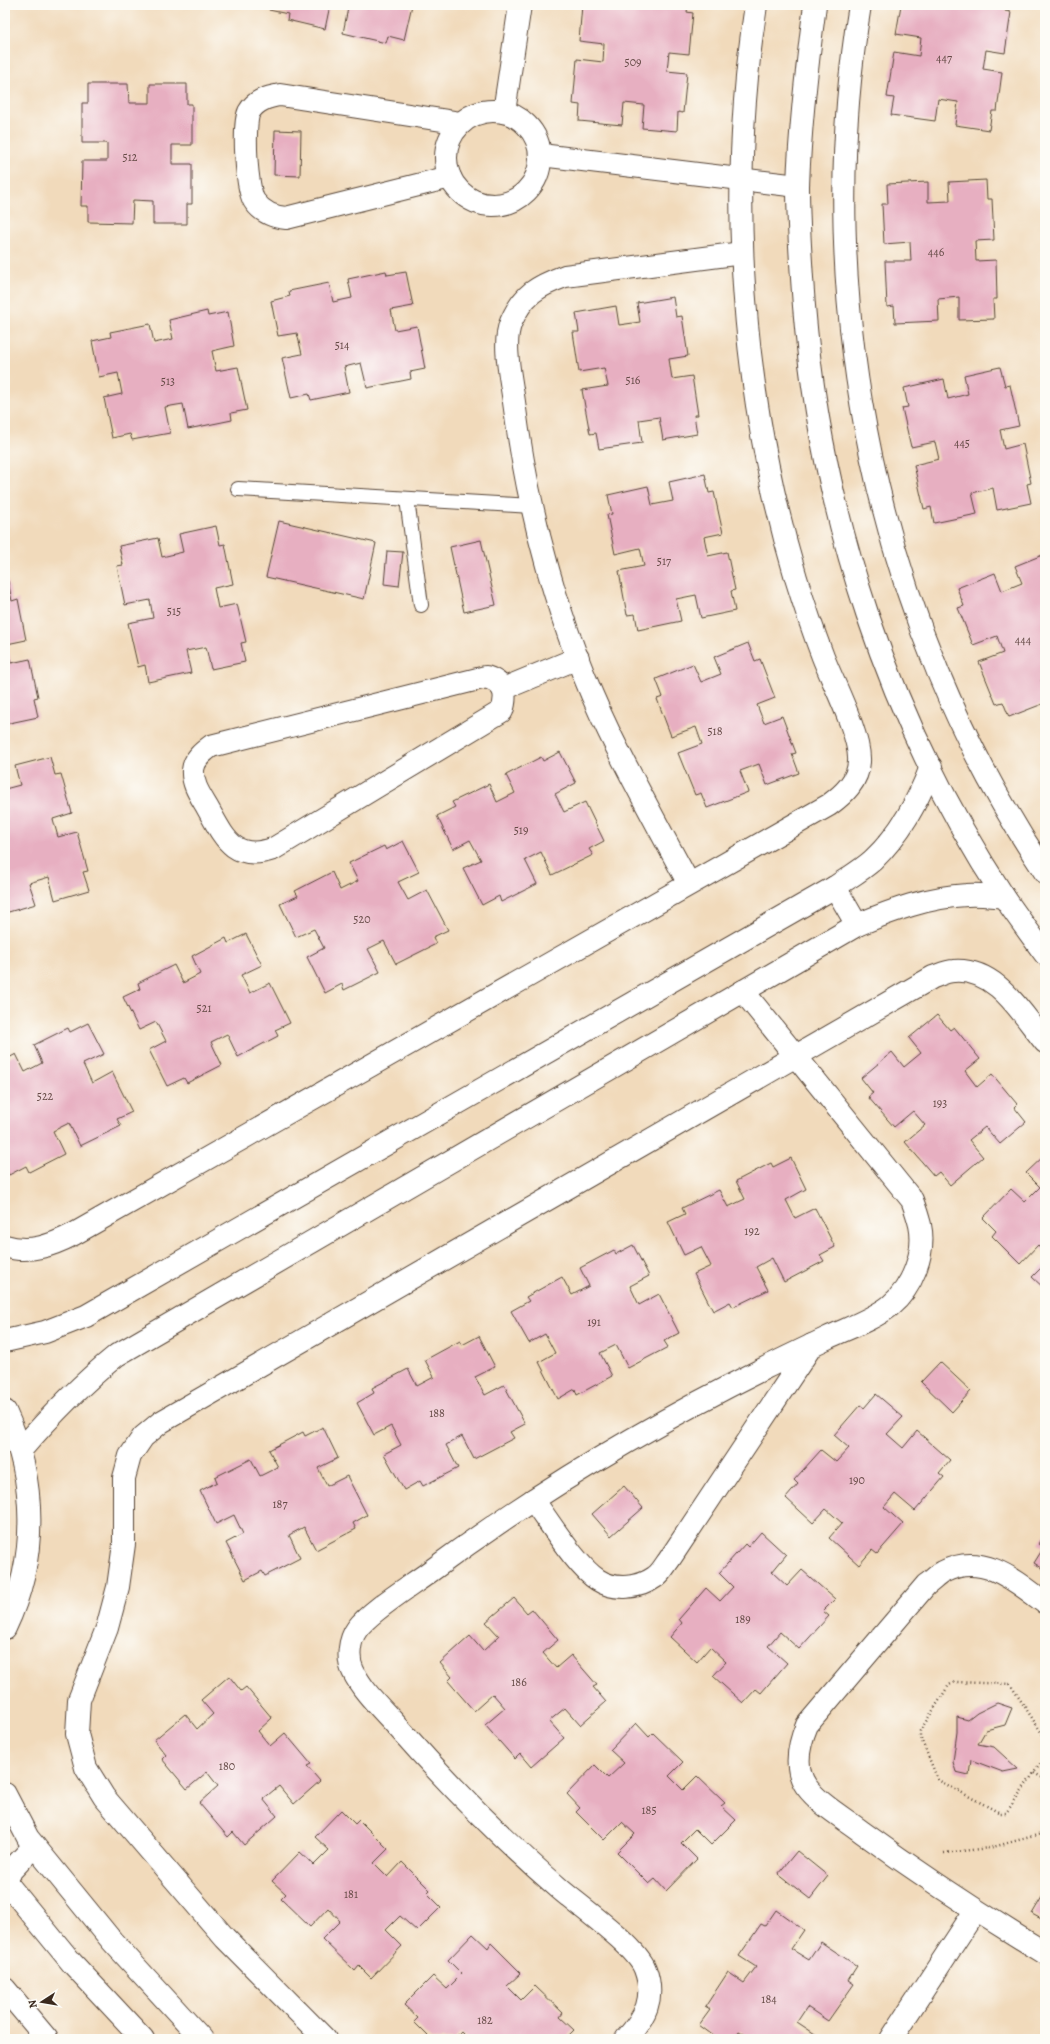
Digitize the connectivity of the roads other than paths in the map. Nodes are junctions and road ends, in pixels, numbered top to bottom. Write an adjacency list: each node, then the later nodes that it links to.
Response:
1 (520, 5): 5 (street)
2 (756, 5): 9 (street)
3 (815, 5): 10 (street)
4 (860, 5): 19 (street)
5 (504, 112): 6 (street); 7 (street)
6 (461, 123): 8 (street); 8 (street)
7 (541, 155): 8 (street); 9 (street)
8 (450, 177)
9 (741, 179): 10 (street); 11 (street)
10 (798, 186): 18 (street)
11 (742, 253): 14 (street); 20 (street)
12 (238, 489): 13 (lane)
13 (407, 499): 14 (lane); 15 (lane)
14 (532, 506): 16 (street)
15 (421, 605)
16 (578, 658): 17 (street); 20 (street)
17 (503, 688): 17 (street)
18 (931, 767): 21 (street); 22 (street)
19 (1045, 872)
20 (689, 884): 28 (street)
21 (836, 887): 23 (street); 29 (street)
22 (1004, 897): 23 (street); 24 (street)
23 (857, 925): 25 (street)
24 (1045, 954)
25 (743, 991): 27 (street); 32 (street)
26 (1045, 1042): 27 (street)
27 (795, 1057): 30 (street); 46 (street)
28 (5, 1246)
29 (5, 1341)
30 (813, 1344): 33 (street); 33 (street)
31 (5, 1411): 32 (street)
32 (20, 1451): 35 (street)
33 (533, 1500): 47 (street)
34 (1045, 1603): 40 (street)
35 (5, 1628)
36 (5, 1794): 37 (street)
37 (34, 1846): 38 (street); 45 (street)
38 (5, 1877)
39 (5, 1881): 44 (street)
40 (975, 1910): 41 (street); 48 (street)
41 (1045, 1952)
42 (5, 1989): 43 (street)
43 (47, 2039)
44 (143, 2039)
45 (202, 2039)
46 (324, 2039)
47 (626, 2039)
48 (891, 2039)

